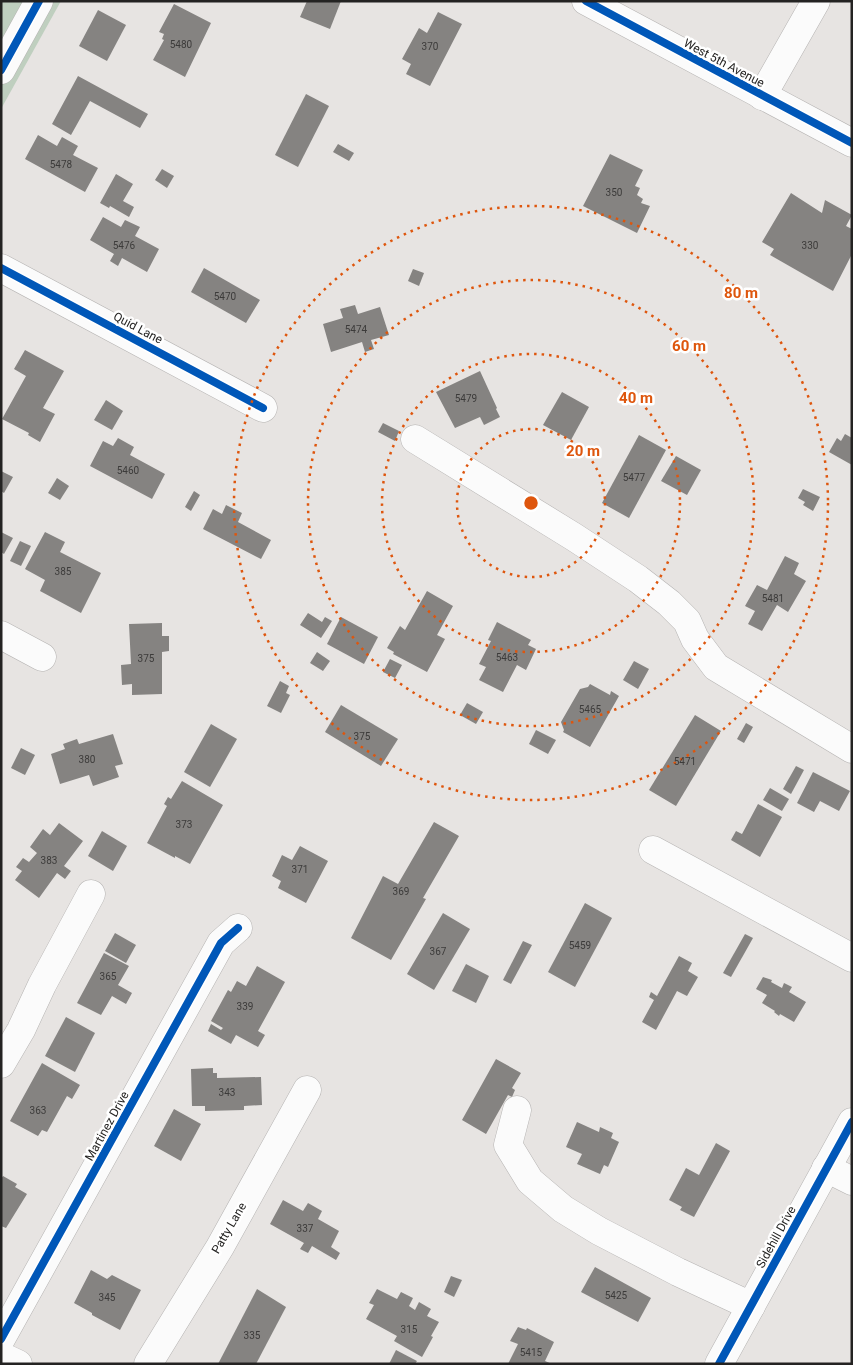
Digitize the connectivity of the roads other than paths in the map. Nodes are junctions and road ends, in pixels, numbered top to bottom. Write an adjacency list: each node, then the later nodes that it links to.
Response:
1 (39, 1): 4 (street)
2 (586, 1): 5 (street, West 5th Avenue)
3 (816, 1): 5 (street)
4 (1, 70)
5 (762, 96): 6 (street, West 5th Avenue)
6 (852, 143)
7 (1, 268): 8 (street, Quid Lane)
8 (263, 408)
9 (415, 439): 12 (street)
10 (1, 635): 11 (street)
11 (42, 657)
12 (852, 748)
13 (653, 850): 16 (street)
14 (91, 894): 17 (street)
15 (238, 928): 24 (street, Martinez Drive)
16 (852, 958)
17 (1, 1064)
18 (307, 1090): 27 (street, Patty Lane)
19 (517, 1110): 23 (street)
20 (852, 1122): 21 (street, Sidehill Drive)
21 (826, 1168): 22 (street); 23 (street, Sidehill Drive)
22 (852, 1181)
23 (751, 1306): 28 (street, Sidehill Drive)
24 (1, 1339)
25 (1, 1356): 26 (street)
26 (18, 1364)
27 (148, 1364)
28 (720, 1364)

